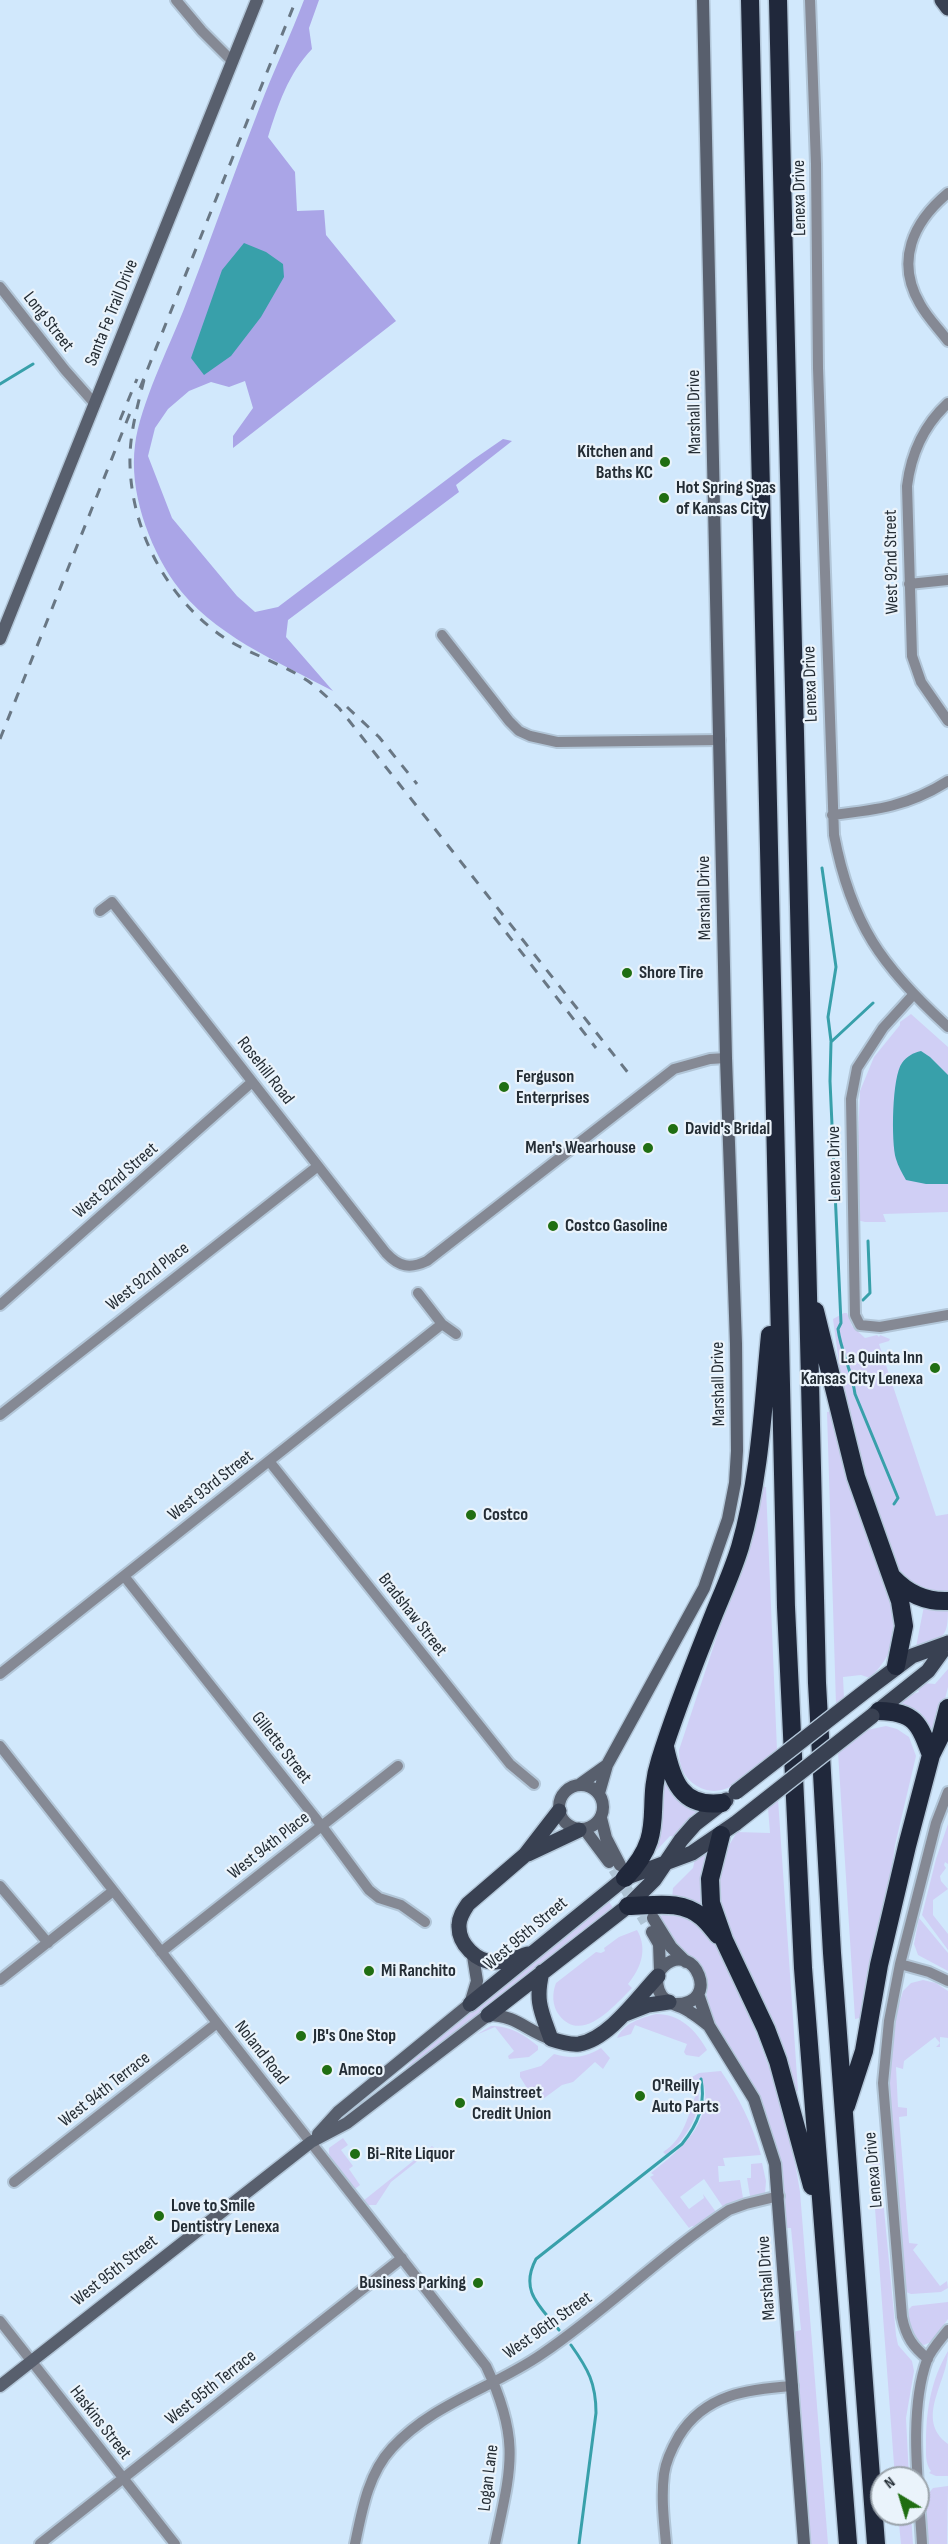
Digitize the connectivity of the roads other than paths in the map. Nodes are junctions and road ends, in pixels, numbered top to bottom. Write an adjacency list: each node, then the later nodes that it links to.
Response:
1 (176, 0): 9 (street)
2 (257, 0): 9 (street, Santa Fe Trail Drive)
3 (703, 0): 20 (street, Marshall Drive)
4 (750, 0): 29 (highway)
5 (778, 0): 30 (highway)
6 (810, 0): 22 (street, Lenexa Drive)
7 (942, 0): 8 (main road)
8 (948, 8)
9 (232, 61): 14 (street, Santa Fe Trail Drive)
10 (948, 193): 12 (street)
11 (0, 287): 14 (street, Long Street)
12 (948, 341)
13 (948, 403): 16 (street, West 92nd Street)
14 (95, 404): 18 (street, Santa Fe Trail Drive)
15 (948, 580): 16 (street)
16 (909, 584): 19 (street, West 92nd Street)
17 (442, 635): 20 (street)
18 (0, 639)
19 (948, 721)
20 (720, 740): 26 (street, Marshall Drive)
21 (948, 781): 22 (street)
22 (832, 815): 24 (street, Lenexa Drive)
23 (100, 911): 27 (street, Rosehill Road)
24 (913, 995): 25 (street); 33 (street, Lenexa Drive)
25 (948, 1027)
26 (726, 1058): 28 (street, Rosehill Road); 49 (street, Marshall Drive)
27 (252, 1082): 28 (street, Rosehill Road); 32 (street, West 92nd Street)
28 (318, 1166): 36 (street, West 92nd Place)
29 (778, 1246): 46 (highway); 91 (highway)
30 (807, 1283): 39 (highway); 87 (highway)
31 (418, 1293): 34 (street)
32 (0, 1305)
33 (948, 1315)
34 (442, 1324): 35 (street); 37 (street, West 93rd Street)
35 (456, 1334)
36 (0, 1415)
37 (269, 1461): 38 (street, West 93rd Street); 51 (street, Bradshaw Street)
38 (124, 1576): 43 (street, West 93rd Street); 58 (street, Gillette Street)
39 (891, 1576): 40 (highway); 42 (highway)
40 (948, 1601)
41 (948, 1643): 42 (main road, West 95th Street); 45 (main road, West 95th Street)
42 (896, 1666): 55 (main road, West 95th Street, bridge)
43 (0, 1674)
44 (948, 1708): 48 (highway)
45 (875, 1714): 48 (highway); 60 (main road, West 95th Street, bridge)
46 (664, 1745): 55 (highway); 63 (highway)
47 (0, 1746): 65 (street, Noland Road)
48 (931, 1755): 87 (highway)
49 (607, 1765): 52 (street, Marshall Drive); 54 (street, Marshall Drive)
50 (398, 1766): 58 (street, West 94th Place)
51 (534, 1784)
52 (579, 1785): 54 (street); 56 (street)
53 (948, 1792): 74 (street, Lenexa Drive)
54 (598, 1793): 57 (street)
55 (729, 1798): 62 (main road, West 95th Street)
56 (559, 1812): 59 (street); 61 (main road)
57 (601, 1818): 59 (street); 63 (street)
58 (321, 1825): 67 (street, Gillette Street); 71 (street, West 94th Place)
59 (582, 1830): 61 (main road); 63 (street)
60 (721, 1835): 62 (main road, West 95th Street); 68 (highway)
61 (525, 1855): 72 (main road)
62 (665, 1863): 63 (main road, West 95th Street); 66 (main road, West 95th Street)
63 (620, 1870): 70 (main road, West 95th Street)
64 (0, 1886): 69 (street)
65 (113, 1891): 69 (street); 71 (street, Noland Road)
66 (628, 1906): 68 (highway); 75 (main road, West 95th Street)
67 (425, 1922)
68 (724, 1940): 91 (highway)
69 (48, 1942): 77 (street)
70 (537, 1951): 72 (main road); 81 (main road, West 95th Street)
71 (161, 1952): 84 (street, Noland Road)
72 (473, 1956): 81 (street)
73 (686, 1962): 76 (street); 76 (street); 79 (street)
74 (900, 1964): 78 (street); 95 (street, Lenexa Drive)
75 (542, 1972): 82 (main road, West 95th Street); 86 (main road)
76 (659, 1974): 80 (street); 83 (main road)
77 (0, 1980)
78 (948, 1981)
79 (698, 1994): 80 (street); 85 (street, Marshall Drive)
80 (672, 2003): 83 (main road); 85 (street, Marshall Drive)
81 (470, 2004): 88 (street, West 95th Street)
82 (488, 2015): 86 (street); 88 (street, West 95th Street)
83 (622, 2015): 86 (main road)
84 (217, 2023): 88 (street, Noland Road); 89 (street, West 94th Terrace)
85 (709, 2026): 90 (street, Marshall Drive)
86 (551, 2038)
87 (843, 2115): 108 (highway)
88 (311, 2142): 92 (street, Noland Road); 96 (street, West 95th Street)
89 (14, 2182)
90 (779, 2196): 97 (street, West 96th Street); 99 (street, Marshall Drive)
91 (824, 2231): 107 (highway)
92 (402, 2258): 97 (street, Noland Road); 100 (street, West 95th Terrace)
93 (0, 2321): 96 (street, Haskins Street)
94 (948, 2330): 95 (street)
95 (928, 2359): 109 (street)
96 (32, 2361): 98 (street, West 95th Street); 100 (street, Haskins Street)
97 (494, 2382): 103 (street, West 96th Street); 104 (street, Logan Lane)
98 (0, 2386)
99 (793, 2386): 105 (street); 106 (street, Marshall Drive)
100 (123, 2478): 101 (street, West 95th Terrace); 102 (street, Haskins Street)
101 (40, 2544)
102 (175, 2544)
103 (355, 2544)
104 (495, 2544)
105 (666, 2544)
106 (804, 2544)
107 (848, 2544)
108 (876, 2544)
109 (922, 2544)

